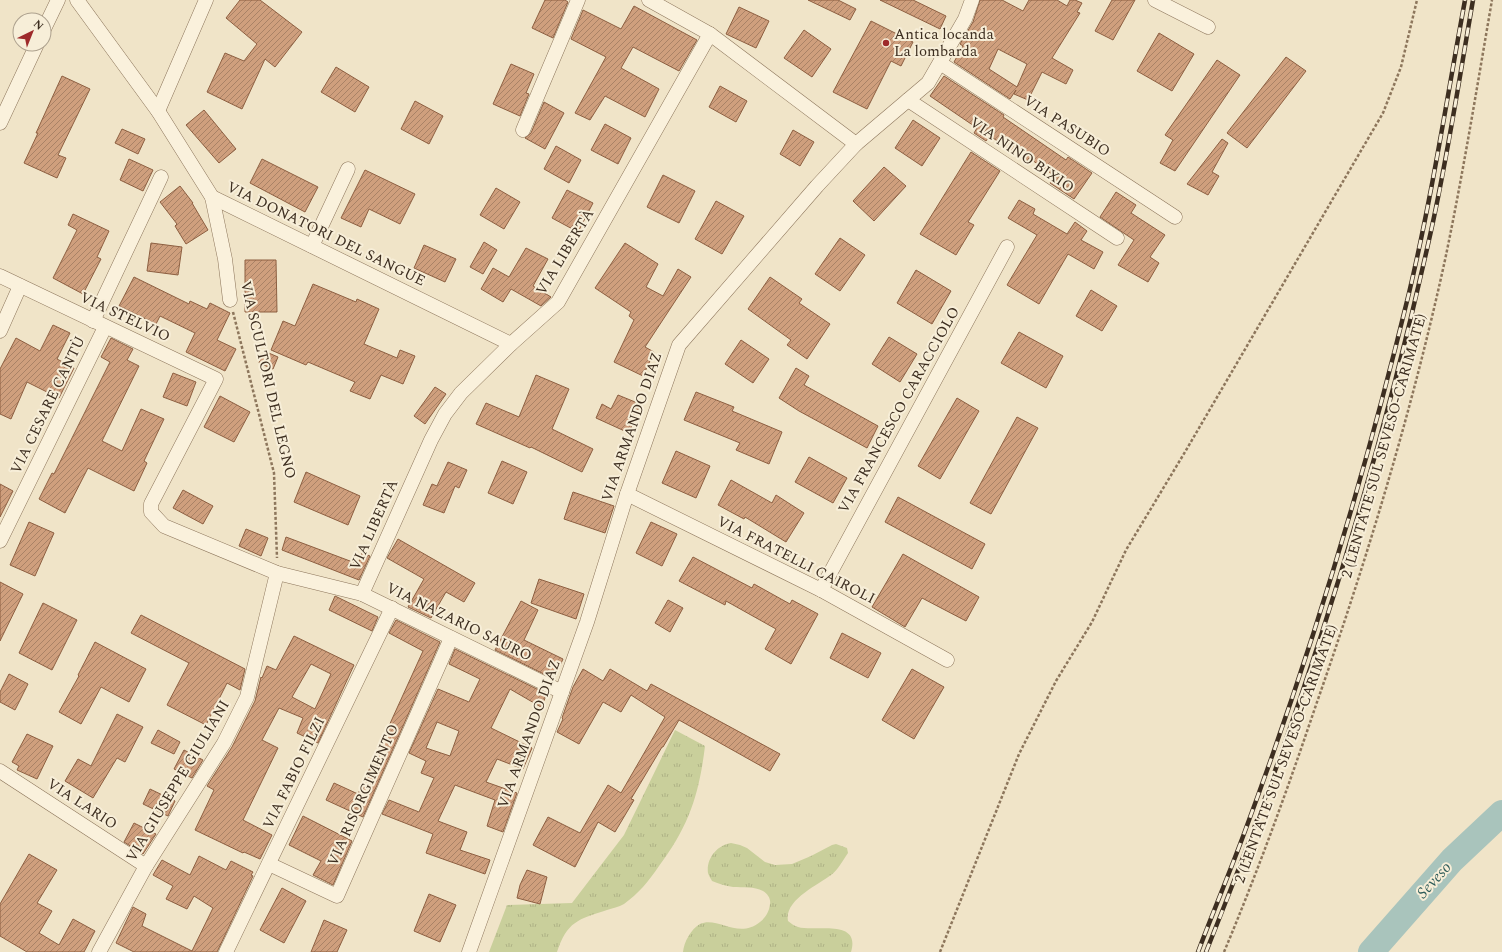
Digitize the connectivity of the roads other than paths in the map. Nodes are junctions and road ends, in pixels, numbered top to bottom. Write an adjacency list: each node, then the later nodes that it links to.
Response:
1 (58, 0): 8 (street)
2 (77, 0): 14 (street, VIA DONATORI DEL SANGUE)
3 (206, 0): 14 (street)
4 (578, 0): 16 (street)
5 (649, 0): 10 (street)
6 (972, 0): 12 (street, VIA ARMANDO DIAZ)
7 (1155, 0): 9 (street)
8 (52, 12)
9 (1208, 27)
10 (710, 34): 17 (street); 31 (street, VIA LIBERTÀ)
11 (33, 52): 15 (street)
12 (940, 63): 13 (street, VIA ARMANDO DIAZ); 21 (street, VIA PASUBIO)
13 (908, 100): 17 (street, VIA ARMANDO DIAZ); 22 (street, VIA NINO BIXIO)
14 (158, 111): 20 (street, VIA DONATORI DEL SANGUE)
15 (0, 123)
16 (523, 130)
17 (856, 144): 32 (street, VIA ARMANDO DIAZ)
18 (348, 169): 23 (street)
19 (161, 177): 28 (street)
20 (212, 197): 23 (street, VIA DONATORI DEL SANGUE); 27 (street, VIA SCULTORI DEL LEGNO)
21 (1175, 217)
22 (1117, 238)
23 (312, 246): 31 (street, VIA DONATORI DEL SANGUE)
24 (1008, 247): 36 (street, VIA FRANCESCO CARACCIOLO)
25 (0, 276): 26 (street, VIA STELVIO)
26 (20, 286): 28 (street, VIA STELVIO); 30 (street)
27 (230, 300)
28 (92, 321): 29 (street, VIA STELVIO)
29 (105, 327): 33 (street, VIA STELVIO); 34 (street, VIA CESARE CANTÙ)
30 (0, 331)
31 (510, 344): 37 (street, VIA LIBERTÀ)
32 (627, 494): 36 (street, VIA FRATELLI CAIROLI); 41 (street, VIA ARMANDO DIAZ)
33 (164, 526): 35 (street, VIA NAZARIO SAURO)
34 (0, 542)
35 (277, 573): 37 (street, VIA NAZARIO SAURO); 44 (street, VIA GIUSEPPE GIULIANI)
36 (821, 590): 40 (street, VIA FRATELLI CAIROLI)
37 (362, 594): 38 (street, VIA NAZARIO SAURO)
38 (392, 608): 39 (street, VIA NAZARIO SAURO); 43 (street, VIA FABIO FILZI)
39 (451, 638): 41 (street, VIA NAZARIO SAURO); 43 (street, VIA RISORGIMENTO)
40 (947, 660)
41 (562, 692): 47 (street, VIA ARMANDO DIAZ)
42 (0, 771): 44 (street, VIA LARIO)
43 (269, 864): 46 (street, VIA FABIO FILZI)
44 (146, 866): 45 (street, VIA GIUSEPPE GIULIANI)
45 (99, 952)
46 (226, 952)
47 (469, 952)

